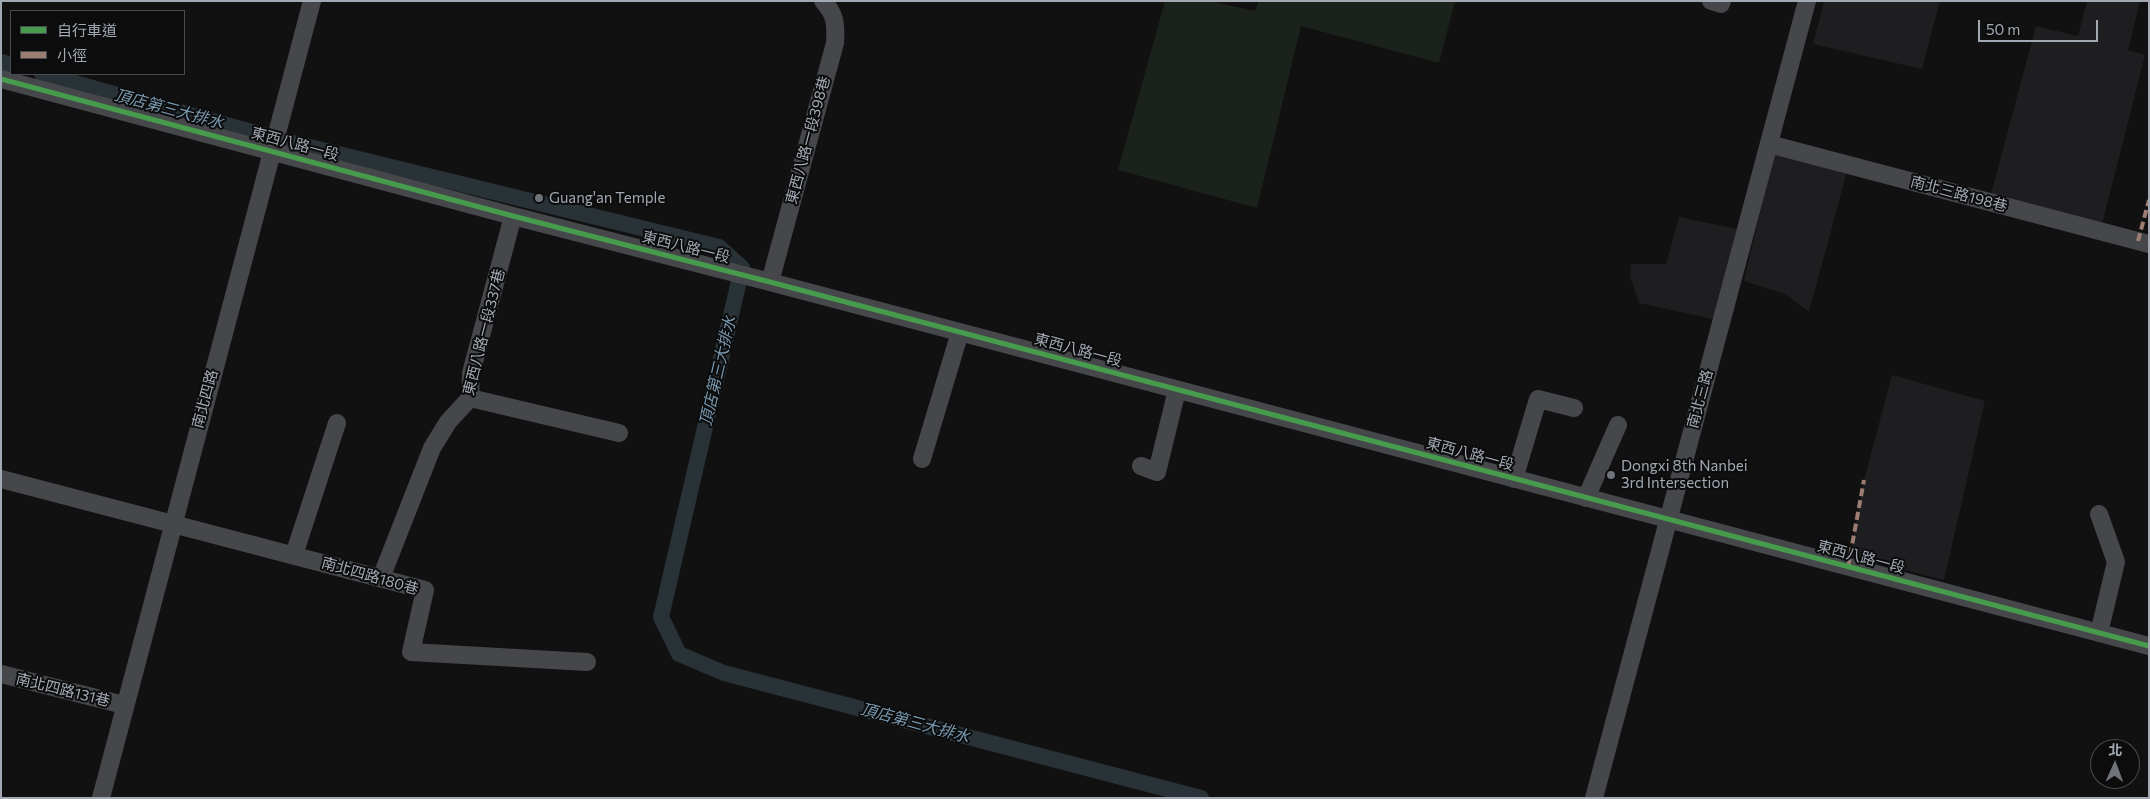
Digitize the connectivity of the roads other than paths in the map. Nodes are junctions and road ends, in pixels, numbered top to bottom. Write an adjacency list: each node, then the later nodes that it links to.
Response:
1 (312, 1): 8 (street, 南北四路)
2 (823, 1): 11 (street, 東西八路一段398巷)
3 (1711, 1): 4 (street)
4 (1722, 1)
5 (1807, 1): 7 (street, 南北三路)
6 (1, 79): 8 (street, 東西八路一段)
7 (1769, 144): 10 (street, 南北三路198巷); 25 (street, 南北三路)
8 (271, 151): 9 (street, 東西八路一段); 26 (street, 南北四路)
9 (514, 216): 11 (street, 東西八路一段); 14 (street, 東西八路一段337巷)
10 (2149, 244)
11 (770, 282): 12 (street, 東西八路一段)
12 (960, 332): 13 (street, 東西八路一段); 19 (street)
13 (1177, 390): 20 (street); 22 (street, 東西八路一段)
14 (470, 398): 18 (street); 28 (street, 東西八路一段337巷)
15 (1574, 408): 22 (street)
16 (338, 423): 27 (street)
17 (1618, 425): 23 (street)
18 (619, 434)
19 (922, 459)
20 (1141, 466)
21 (1, 479): 26 (street, 南北四路180巷)
22 (1514, 479): 23 (street, 東西八路一段)
23 (1586, 498): 25 (street, 東西八路一段)
24 (2099, 514): 29 (street)
25 (1667, 519): 29 (street, 東西八路一段); 35 (street, 南北三路)
26 (172, 524): 27 (street, 南北四路180巷); 33 (street, 南北四路)
27 (294, 555): 28 (street, 南北四路180巷)
28 (381, 578): 31 (street, 南北四路180巷)
29 (2100, 633): 30 (street, 東西八路一段)
30 (2149, 646)
31 (587, 662)
32 (1, 674): 33 (street, 南北四路131巷)
33 (124, 705): 34 (street, 南北四路)
34 (101, 798)
35 (1594, 798)

